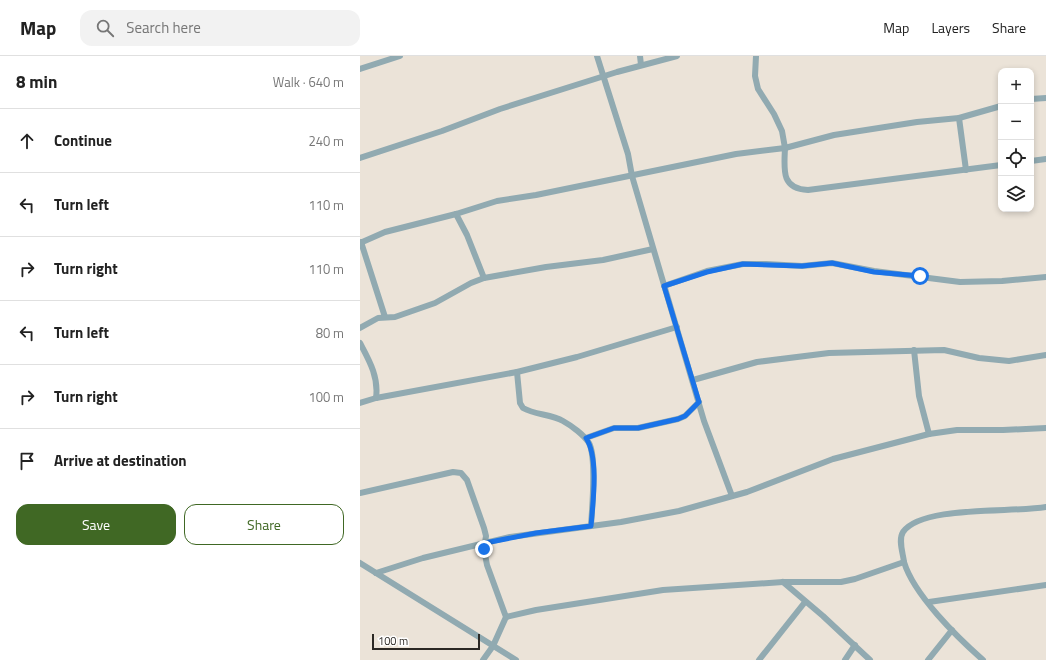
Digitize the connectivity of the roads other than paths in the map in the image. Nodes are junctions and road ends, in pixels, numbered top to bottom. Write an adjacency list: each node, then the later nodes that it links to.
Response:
1 (399, 56): 7 (street)
2 (597, 56): 8 (street)
3 (640, 56): 6 (street)
4 (675, 56): 6 (street)
5 (756, 56): 13 (street)
6 (641, 65): 8 (street)
7 (360, 69)
8 (603, 77): 14 (street); 19 (street)
9 (1046, 98): 10 (street)
10 (1034, 99)
11 (998, 107): 12 (street)
12 (959, 118): 13 (street); 18 (street)
13 (785, 148): 18 (street); 19 (street)
14 (360, 158)
15 (1046, 158): 16 (street)
16 (1034, 160)
17 (998, 165): 18 (street)
18 (966, 170)
19 (632, 176): 20 (street); 22 (street)
20 (456, 214): 21 (street); 24 (street)
21 (360, 242): 26 (street)
22 (653, 249): 24 (street); 25 (street)
23 (1046, 277): 25 (street)
24 (484, 278): 26 (street)
25 (664, 286): 27 (street)
26 (385, 317): 28 (street)
27 (678, 327): 32 (street); 33 (street)
28 (360, 328)
29 (360, 342): 34 (street)
30 (914, 350): 31 (street); 33 (street); 38 (street)
31 (1046, 355)
32 (517, 372): 34 (street); 39 (street)
33 (693, 380): 35 (street)
34 (376, 398): 36 (street)
35 (699, 402): 39 (street); 41 (street)
36 (360, 403)
37 (1046, 428): 38 (street)
38 (929, 434): 41 (street)
39 (586, 438): 43 (street)
40 (360, 493): 44 (street)
41 (732, 496): 43 (street)
42 (1046, 507): 45 (street)
43 (591, 526): 44 (street)
44 (485, 543): 47 (street); 52 (street)
45 (904, 562): 48 (street); 51 (street)
46 (360, 563): 47 (street)
47 (376, 573): 54 (street)
48 (783, 582): 50 (street); 52 (street)
49 (1046, 585): 51 (street)
50 (805, 602): 55 (street); 58 (street)
51 (929, 602): 53 (street)
52 (506, 617): 54 (street)
53 (952, 630): 61 (street); 62 (street)
54 (493, 646): 56 (street); 57 (street)
55 (855, 646): 59 (street); 60 (street)
56 (483, 660)
57 (516, 660)
58 (759, 660)
59 (845, 660)
60 (870, 660)
61 (928, 660)
62 (983, 660)

